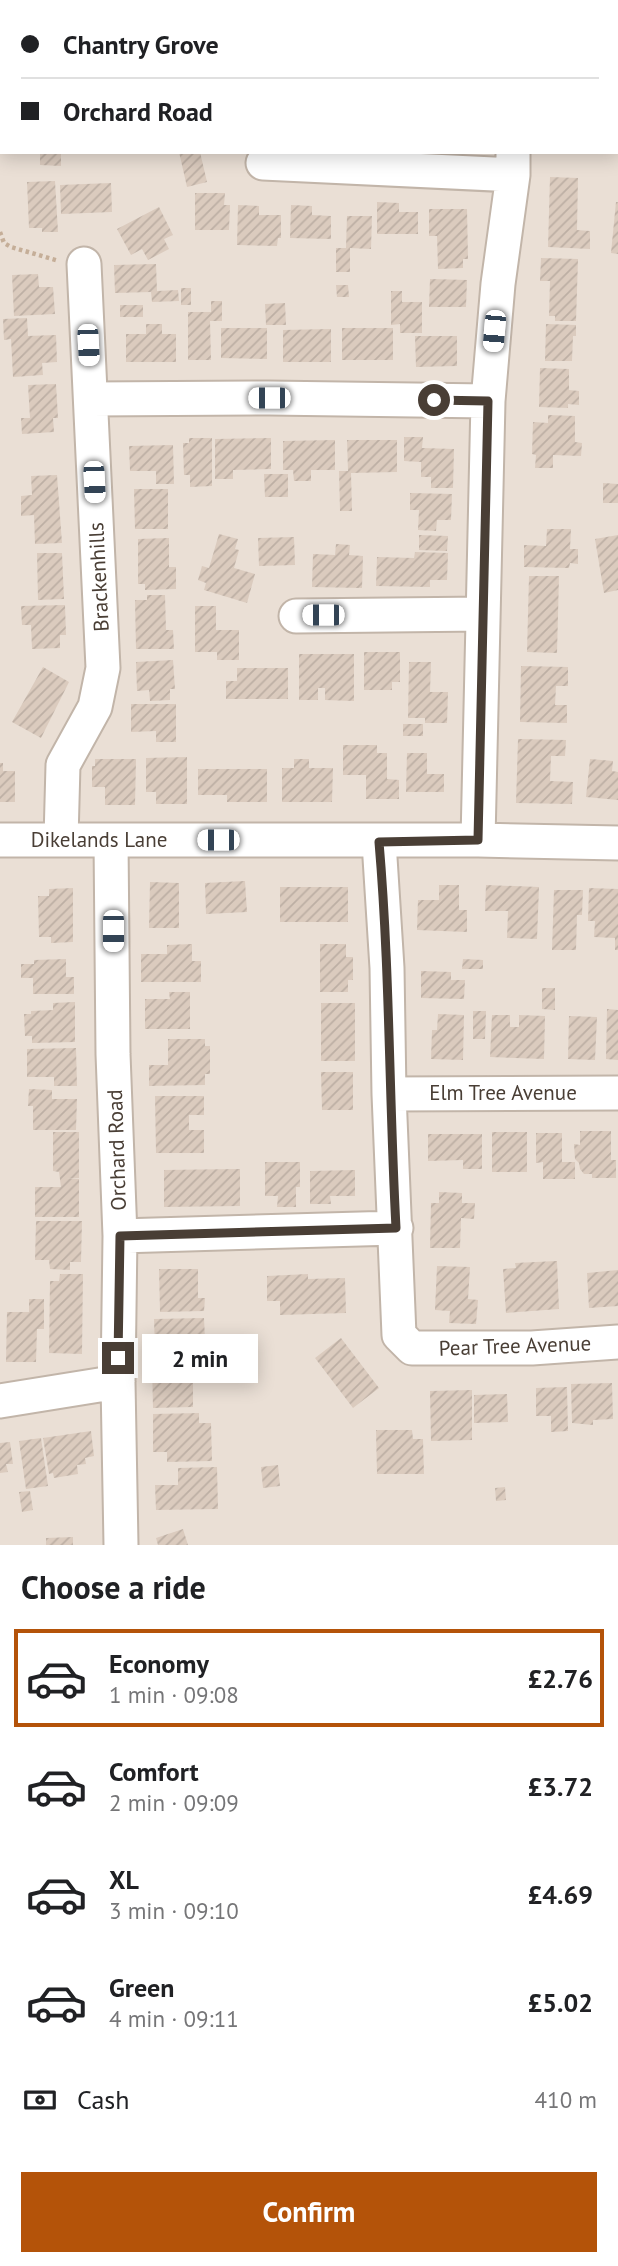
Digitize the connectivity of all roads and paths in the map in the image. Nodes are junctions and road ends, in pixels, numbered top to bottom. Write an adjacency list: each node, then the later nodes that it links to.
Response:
1 (263, 163): 2 (street)
2 (513, 164): 6 (street)
3 (0, 232): 4 (path)
4 (84, 264): 5 (street, Brackenhills)
5 (91, 399): 6 (street); 9 (street, Brackenhills)
6 (488, 401): 7 (street)
7 (483, 614): 8 (street); 12 (street)
8 (296, 616)
9 (61, 839): 10 (street, Dikelands Lane); 11 (street, Dikelands Lane)
10 (111, 839): 13 (street, Dikelands Lane); 18 (street, Orchard Road)
11 (0, 840)
12 (478, 840): 13 (street, Dikelands Lane); 14 (street, Dikelands Lane)
13 (379, 842): 16 (street)
14 (618, 843)
15 (618, 1093): 16 (street, Elm Tree Avenue)
16 (389, 1094): 17 (street)
17 (396, 1228): 18 (street); 19 (street, Pear Tree Avenue)
18 (120, 1236): 20 (street, Orchard Road)
19 (618, 1342)
20 (118, 1382): 21 (street); 22 (street, Orchard Road)
21 (0, 1401)
22 (121, 1545)

